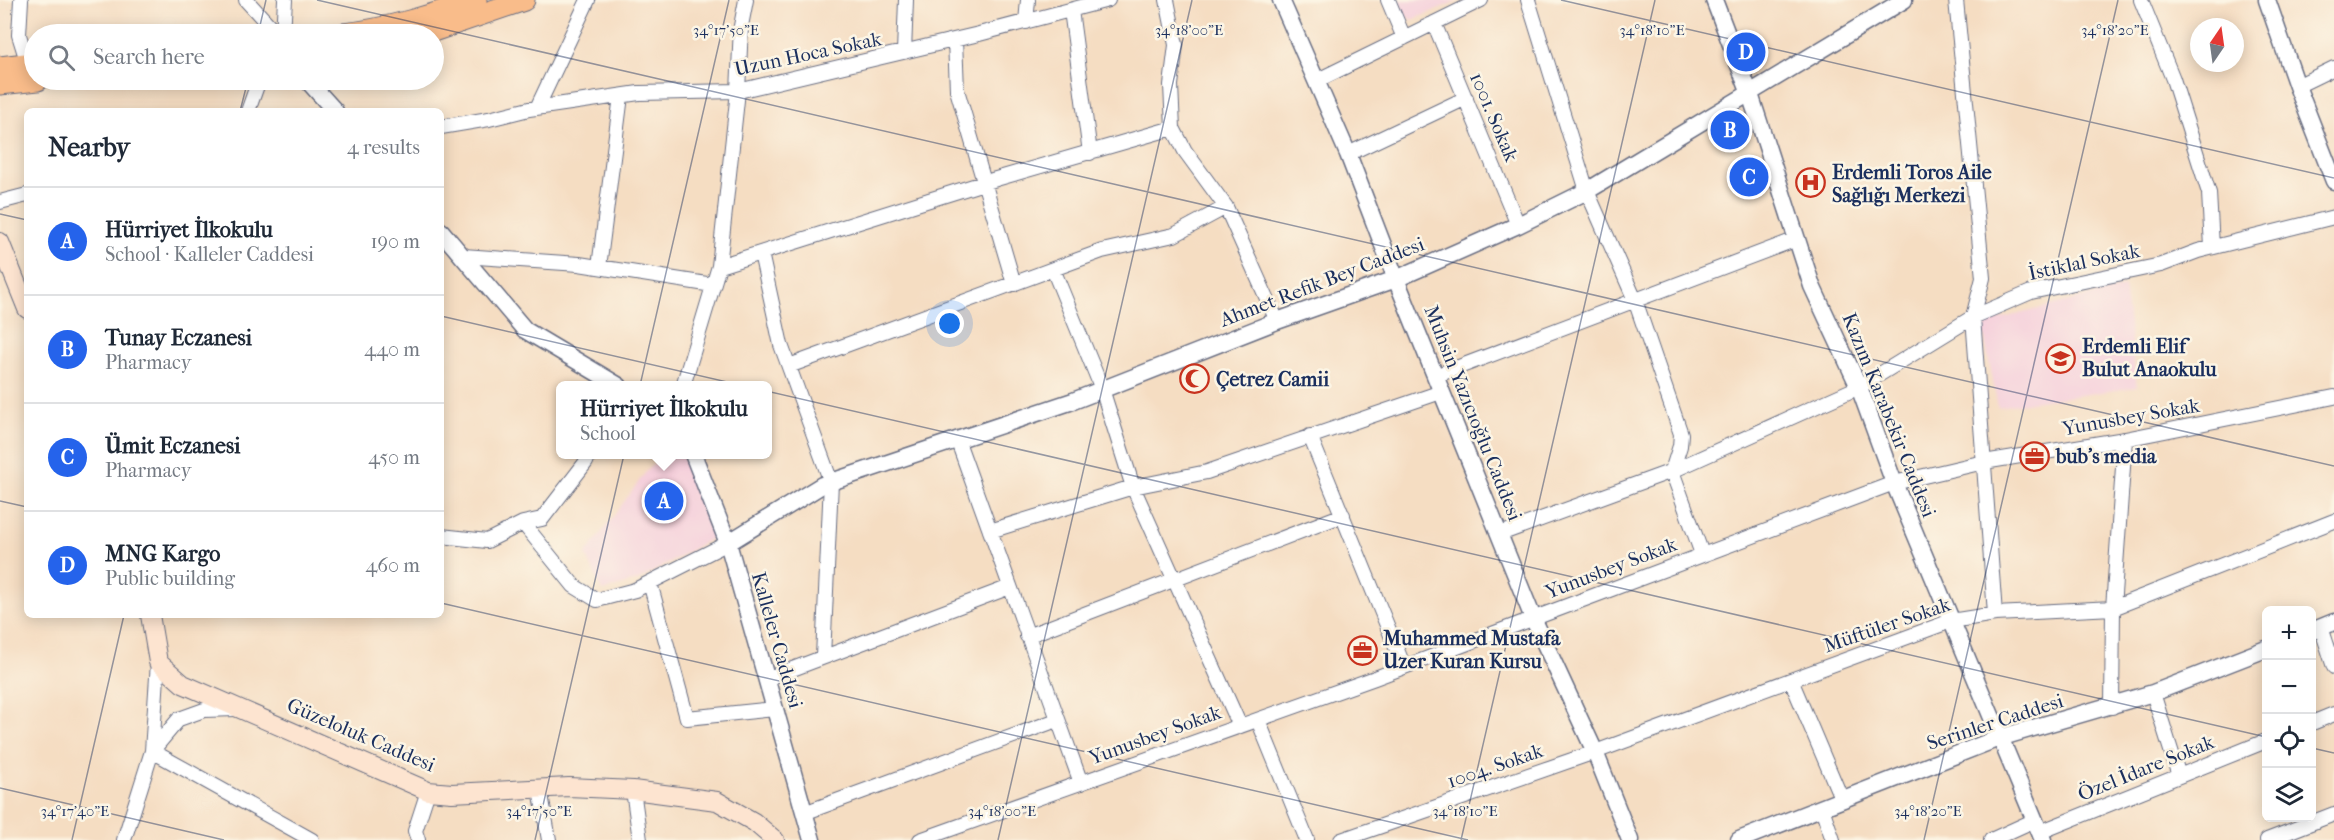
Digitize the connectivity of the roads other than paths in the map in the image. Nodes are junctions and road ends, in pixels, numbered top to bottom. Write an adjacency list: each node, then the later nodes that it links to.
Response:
1 (21, 0): 30 (street)
2 (246, 0): 24 (street)
3 (285, 0): 25 (street)
4 (476, 0): 26 (main road)
5 (524, 0): 27 (main road)
6 (588, 0): 47 (street)
7 (746, 0): 41 (street)
8 (906, 0): 31 (street)
9 (1028, 0): 22 (street)
10 (1108, 0): 21 (street, Uzun Hoca Sokak)
11 (1167, 0): 49 (street)
12 (1281, 0): 36 (street, Muhsin Yazıcıoğlu Caddesi)
13 (1388, 0): 28 (street)
14 (1481, 0): 23 (street)
15 (1528, 0): 54 (street)
16 (1714, 0): 42 (street, Kazım Karabekir Caddesi)
17 (1956, 0): 74 (street)
18 (2141, 0): 63 (street)
19 (2267, 0): 38 (street)
20 (1902, 1): 42 (street, Ahmet Refik Bey Caddesi)
21 (1071, 10): 22 (street, Uzun Hoca Sokak); 50 (street)
22 (1026, 21): 29 (street, Uzun Hoca Sokak)
23 (1434, 23): 28 (street); 44 (street, 1001. Sokak)
24 (268, 24)
25 (284, 24)
26 (399, 24)
27 (444, 27)
28 (1404, 38): 36 (street)
29 (955, 40): 31 (street, Uzun Hoca Sokak); 53 (street)
30 (24, 46)
31 (904, 52): 41 (street, Uzun Hoca Sokak)
32 (0, 67): 33 (main road)
33 (24, 68)
34 (2334, 68): 38 (street)
35 (24, 73): 37 (main road)
36 (1316, 81): 51 (street, Muhsin Yazıcıoğlu Caddesi)
37 (0, 84)
38 (2297, 86): 52 (street)
39 (255, 90): 45 (street)
40 (316, 90): 46 (street)
41 (738, 92): 43 (street, Uzun Hoca Sokak); 66 (street)
42 (1750, 94): 54 (street, Ahmet Refik Bey Caddesi); 61 (street, Kazım Karabekir Caddesi)
43 (621, 96): 47 (street, Uzun Hoca Sokak); 67 (street)
44 (1466, 98): 51 (street); 59 (street, 1001. Sokak)
45 (249, 108)
46 (332, 108)
47 (537, 108): 48 (street, Uzun Hoca Sokak)
48 (444, 126)
49 (1173, 128): 50 (street); 57 (street)
50 (1090, 153): 53 (street)
51 (1348, 154): 69 (street, Muhsin Yazıcıoğlu Caddesi)
52 (2334, 181)
53 (985, 183): 64 (street); 70 (street)
54 (1587, 191): 59 (street, Ahmet Refik Bey Caddesi); 72 (street)
55 (24, 196): 56 (street)
56 (0, 202)
57 (1226, 207): 68 (street); 75 (street)
58 (2334, 218): 63 (street, İstiklal Sokak)
59 (1518, 225): 69 (street, Ahmet Refik Bey Caddesi)
60 (444, 234): 65 (street)
61 (1797, 239): 72 (street); 80 (street, Kazım Karabekir Caddesi)
62 (0, 242): 73 (main road)
63 (2212, 247): 74 (street, İstiklal Sokak)
64 (761, 253): 66 (street); 76 (street)
65 (463, 256): 67 (street); 78 (street)
66 (719, 266): 71 (street)
67 (599, 267): 71 (street)
68 (1053, 269): 70 (street); 81 (street)
69 (1396, 279): 75 (street, Ahmet Refik Bey Caddesi); 77 (street, Muhsin Yazıcıoğlu Caddesi)
70 (1014, 284): 76 (street)
71 (713, 285): 79 (street)
72 (1635, 300): 77 (street); 90 (street)
73 (24, 302)
74 (1973, 317): 80 (street, İstiklal Sokak); 89 (street)
75 (1277, 321): 81 (street, Ahmet Refik Bey Caddesi)
76 (789, 366): 91 (street)
77 (1435, 376): 82 (street, Muhsin Yazıcıoğlu Caddesi)
78 (610, 381)
79 (684, 381)
80 (1859, 387): 90 (street, İstiklal Sokak); 92 (street, Kazım Karabekir Caddesi)
81 (1102, 389): 85 (street, Ahmet Refik Bey Caddesi); 93 (street)
82 (1441, 392): 84 (street); 98 (street, Muhsin Yazıcıoğlu Caddesi)
83 (2334, 397): 86 (street, Yunusbey Sokak)
84 (1310, 436): 93 (street); 94 (street)
85 (957, 439): 91 (street, Ahmet Refik Bey Caddesi); 97 (street)
86 (2125, 439): 89 (street, Yunusbey Sokak); 105 (street)
87 (587, 459): 96 (street)
88 (695, 459): 100 (street, Kalleler Caddesi)
89 (1984, 462): 92 (street, Yunusbey Sokak); 106 (street)
90 (1672, 471): 98 (street, İstiklal Sokak); 101 (street)
91 (831, 482): 100 (street, Ahmet Refik Bey Caddesi); 113 (street)
92 (1894, 483): 101 (street, Yunusbey Sokak); 109 (street, Kazım Karabekir Caddesi)
93 (1132, 487): 97 (street); 102 (street)
94 (1342, 515): 102 (street); 115 (street)
95 (2334, 521): 105 (street, Müftüler Sokak)
96 (523, 523): 99 (street); 103 (street)
97 (990, 531): 104 (street)
98 (1500, 534): 108 (street, Muhsin Yazıcıoğlu Caddesi)
99 (444, 536)
100 (728, 543): 103 (street); 117 (street, Kalleler Caddesi)
101 (1702, 554): 108 (street, Yunusbey Sokak)
102 (1175, 581): 111 (street); 127 (street)
103 (650, 583): 122 (street)
104 (1010, 587): 111 (street); 113 (street)
105 (2113, 608): 106 (street, Müftüler Sokak); 120 (street)
106 (1995, 614): 109 (street, Müftüler Sokak)
107 (151, 618): 114 (main road)
108 (1533, 618): 115 (street, Yunusbey Sokak); 131 (street, Muhsin Yazıcıoğlu Caddesi)
109 (1951, 621): 118 (street, Müftüler Sokak); 128 (street, Kazım Karabekir Caddesi)
110 (2322, 627): 116 (street)
111 (1027, 636): 124 (street)
112 (2262, 651): 119 (street, Serinler Caddesi)
113 (823, 657): 117 (street)
114 (158, 662): 121 (main road, Güzeloluk Caddesi); 130 (street)
115 (1404, 667): 125 (street, Yunusbey Sokak)
116 (2334, 667)
117 (766, 679): 122 (street, Kalleler Caddesi)
118 (1791, 680): 131 (street, Müftüler Sokak); 137 (street)
119 (2153, 693): 120 (street, Serinler Caddesi); 132 (street)
120 (2112, 706): 128 (street, Serinler Caddesi)
121 (244, 709): 130 (street); 136 (main road, Güzeloluk Caddesi)
122 (775, 709): 139 (street, Kalleler Caddesi)
123 (2334, 714): 126 (street)
124 (1057, 720): 133 (street); 139 (street)
125 (1257, 720): 127 (street, Yunusbey Sokak); 150 (street)
126 (2316, 721)
127 (1240, 726): 133 (street, Yunusbey Sokak)
128 (1999, 738): 137 (street, Serinler Caddesi); 141 (street, Kazım Karabekir Caddesi)
129 (2262, 743): 132 (street, Özel İdare Sokak)
130 (152, 752): 143 (street); 144 (street)
131 (1595, 752): 151 (street, 1004. Sokak); 152 (street, Muhsin Yazıcıoğlu Caddesi)
132 (2179, 776): 141 (street, Özel İdare Sokak)
133 (1081, 783): 149 (street, Yunusbey Sokak)
134 (540, 789): 135 (main road, Güzeloluk Caddesi); 136 (main road, Güzeloluk Caddesi); 145 (street)
135 (633, 790): 146 (street); 147 (main road, Güzeloluk Caddesi)
136 (428, 791): 142 (street)
137 (1842, 800): 138 (street, Serinler Caddesi)
138 (1822, 808): 153 (street, Serinler Caddesi); 154 (street)
139 (804, 813): 148 (street, Kalleler Caddesi)
140 (2334, 814): 156 (street)
141 (2039, 831): 155 (street, Özel İdare Sokak)
142 (412, 837)
143 (124, 840)
144 (312, 840)
145 (549, 840)
146 (640, 840)
147 (775, 840)
148 (812, 840)
149 (920, 840)
150 (1307, 840)
151 (1341, 840)
152 (1630, 840)
153 (1739, 840)
154 (1833, 840)
155 (1991, 840)
156 (2266, 840)

